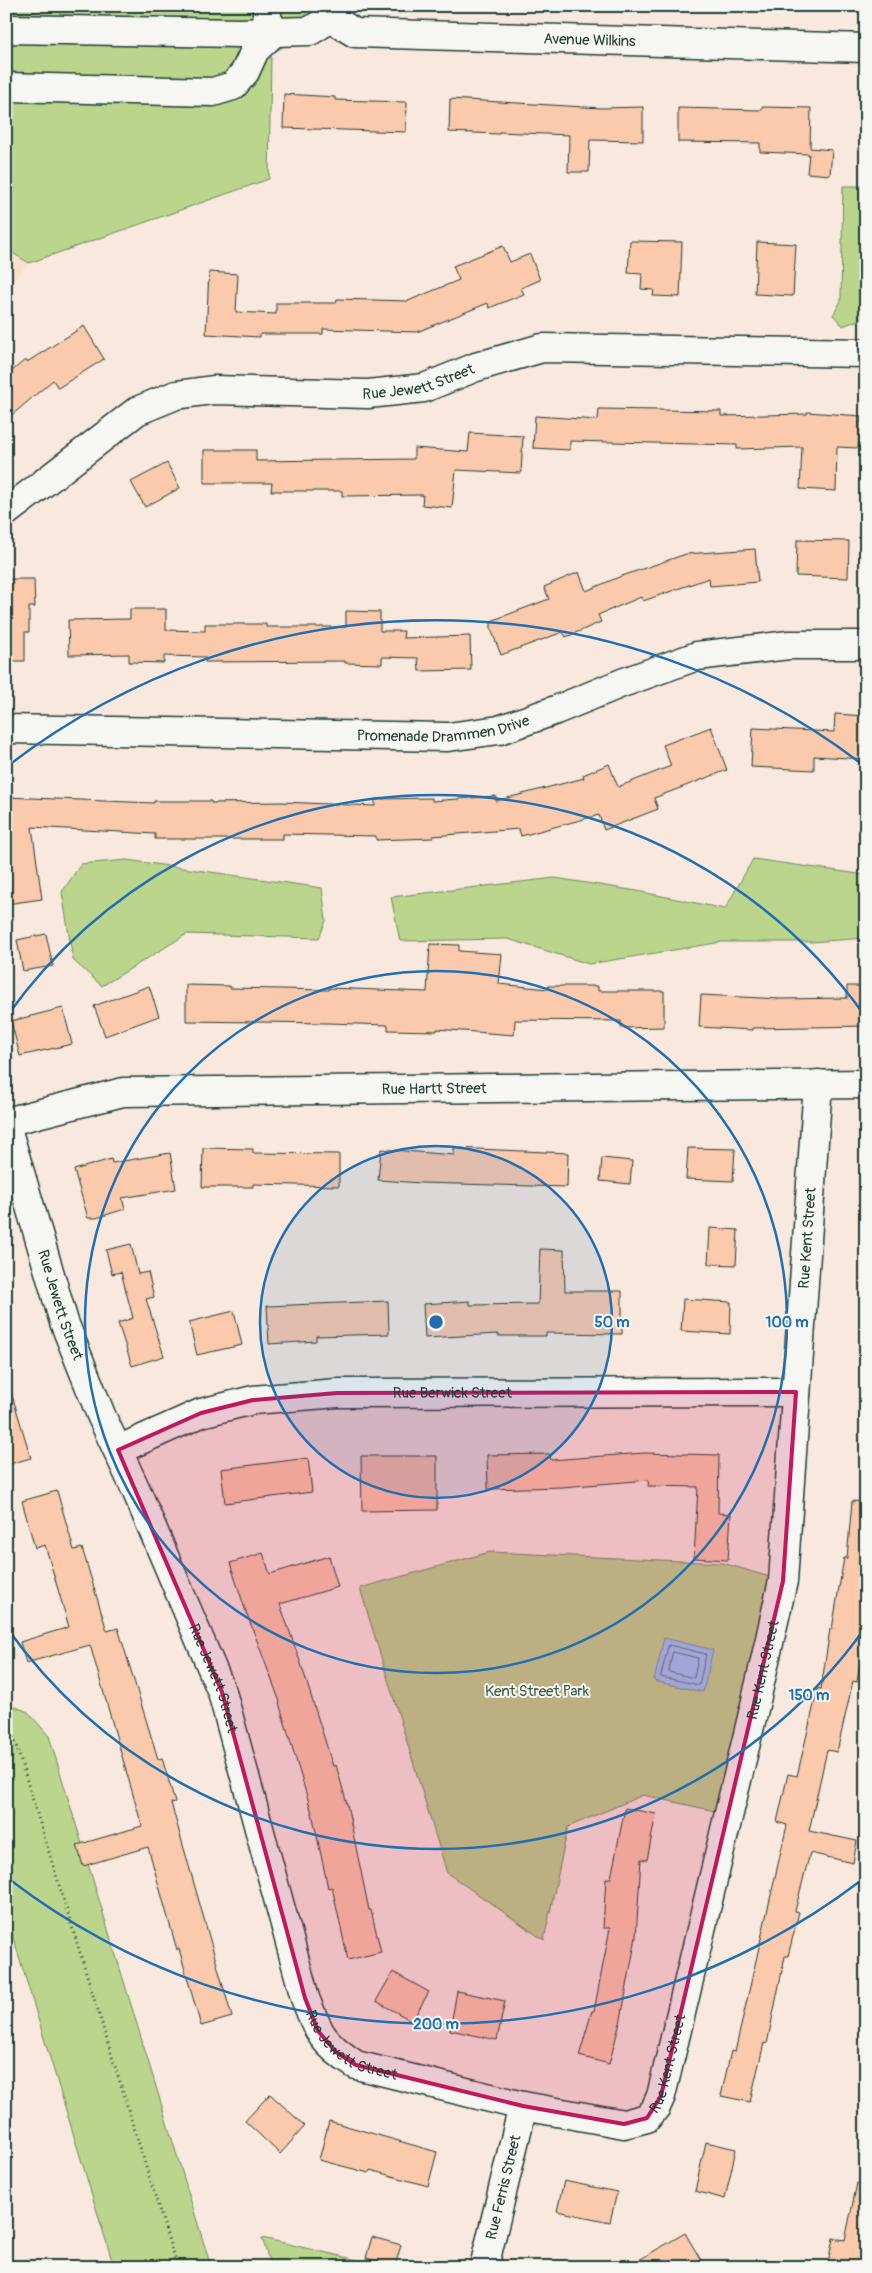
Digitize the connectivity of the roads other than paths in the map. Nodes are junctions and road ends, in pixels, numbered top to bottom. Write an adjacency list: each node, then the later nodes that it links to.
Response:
1 (267, 6): 4 (street)
2 (329, 12): 4 (street); 5 (street, Avenue Wilkins)
3 (6, 29): 4 (street)
4 (274, 32): 6 (street)
5 (866, 48)
6 (6, 87)
7 (866, 353): 8 (street, Rue Jewett Street)
8 (6, 512)
9 (866, 645): 10 (street, Promenade Drammen Drive)
10 (6, 729)
11 (818, 1084): 12 (street, Rue Hartt Street); 13 (street, Rue Hartt Street); 14 (street, Rue Kent Street)
12 (866, 1084)
13 (6, 1124): 15 (street, Rue Jewett Street)
14 (796, 1392): 15 (street, Rue Berwick Street); 16 (street, Rue Kent Street)
15 (118, 1450): 16 (street, Rue Jewett Street)
16 (523, 2106): 17 (street, Rue Ferris Street)
17 (484, 2267)

